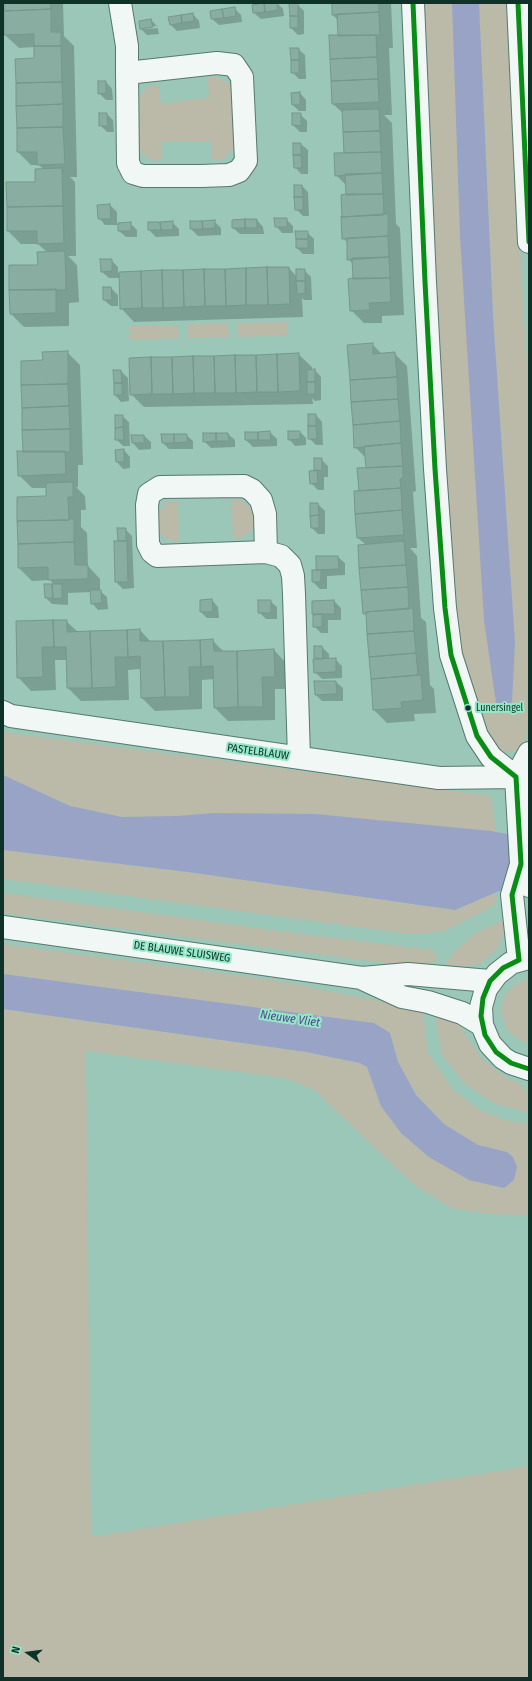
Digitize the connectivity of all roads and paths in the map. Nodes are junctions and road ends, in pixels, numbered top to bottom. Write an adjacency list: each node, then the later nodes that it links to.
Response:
1 (120, 3): 4 (street)
2 (413, 3): 10 (street)
3 (518, 3): 5 (street)
4 (127, 73): 4 (street)
5 (529, 242)
6 (266, 552): 6 (street); 9 (street)
7 (3, 712): 9 (street, PASTELBLAUW)
8 (529, 753): 10 (street)
9 (299, 758): 10 (street, PASTELBLAUW)
10 (522, 781): 11 (street)
11 (521, 891): 13 (street)
12 (3, 927): 14 (street, DE BLAUWE SLUISWEG)
13 (524, 959): 15 (street)
14 (362, 978): 15 (street, DE BLAUWE SLUISWEG); 16 (street, DE BLAUWE SLUISWEG)
15 (490, 981): 16 (street)
16 (482, 1025): 17 (street)
17 (529, 1069)

